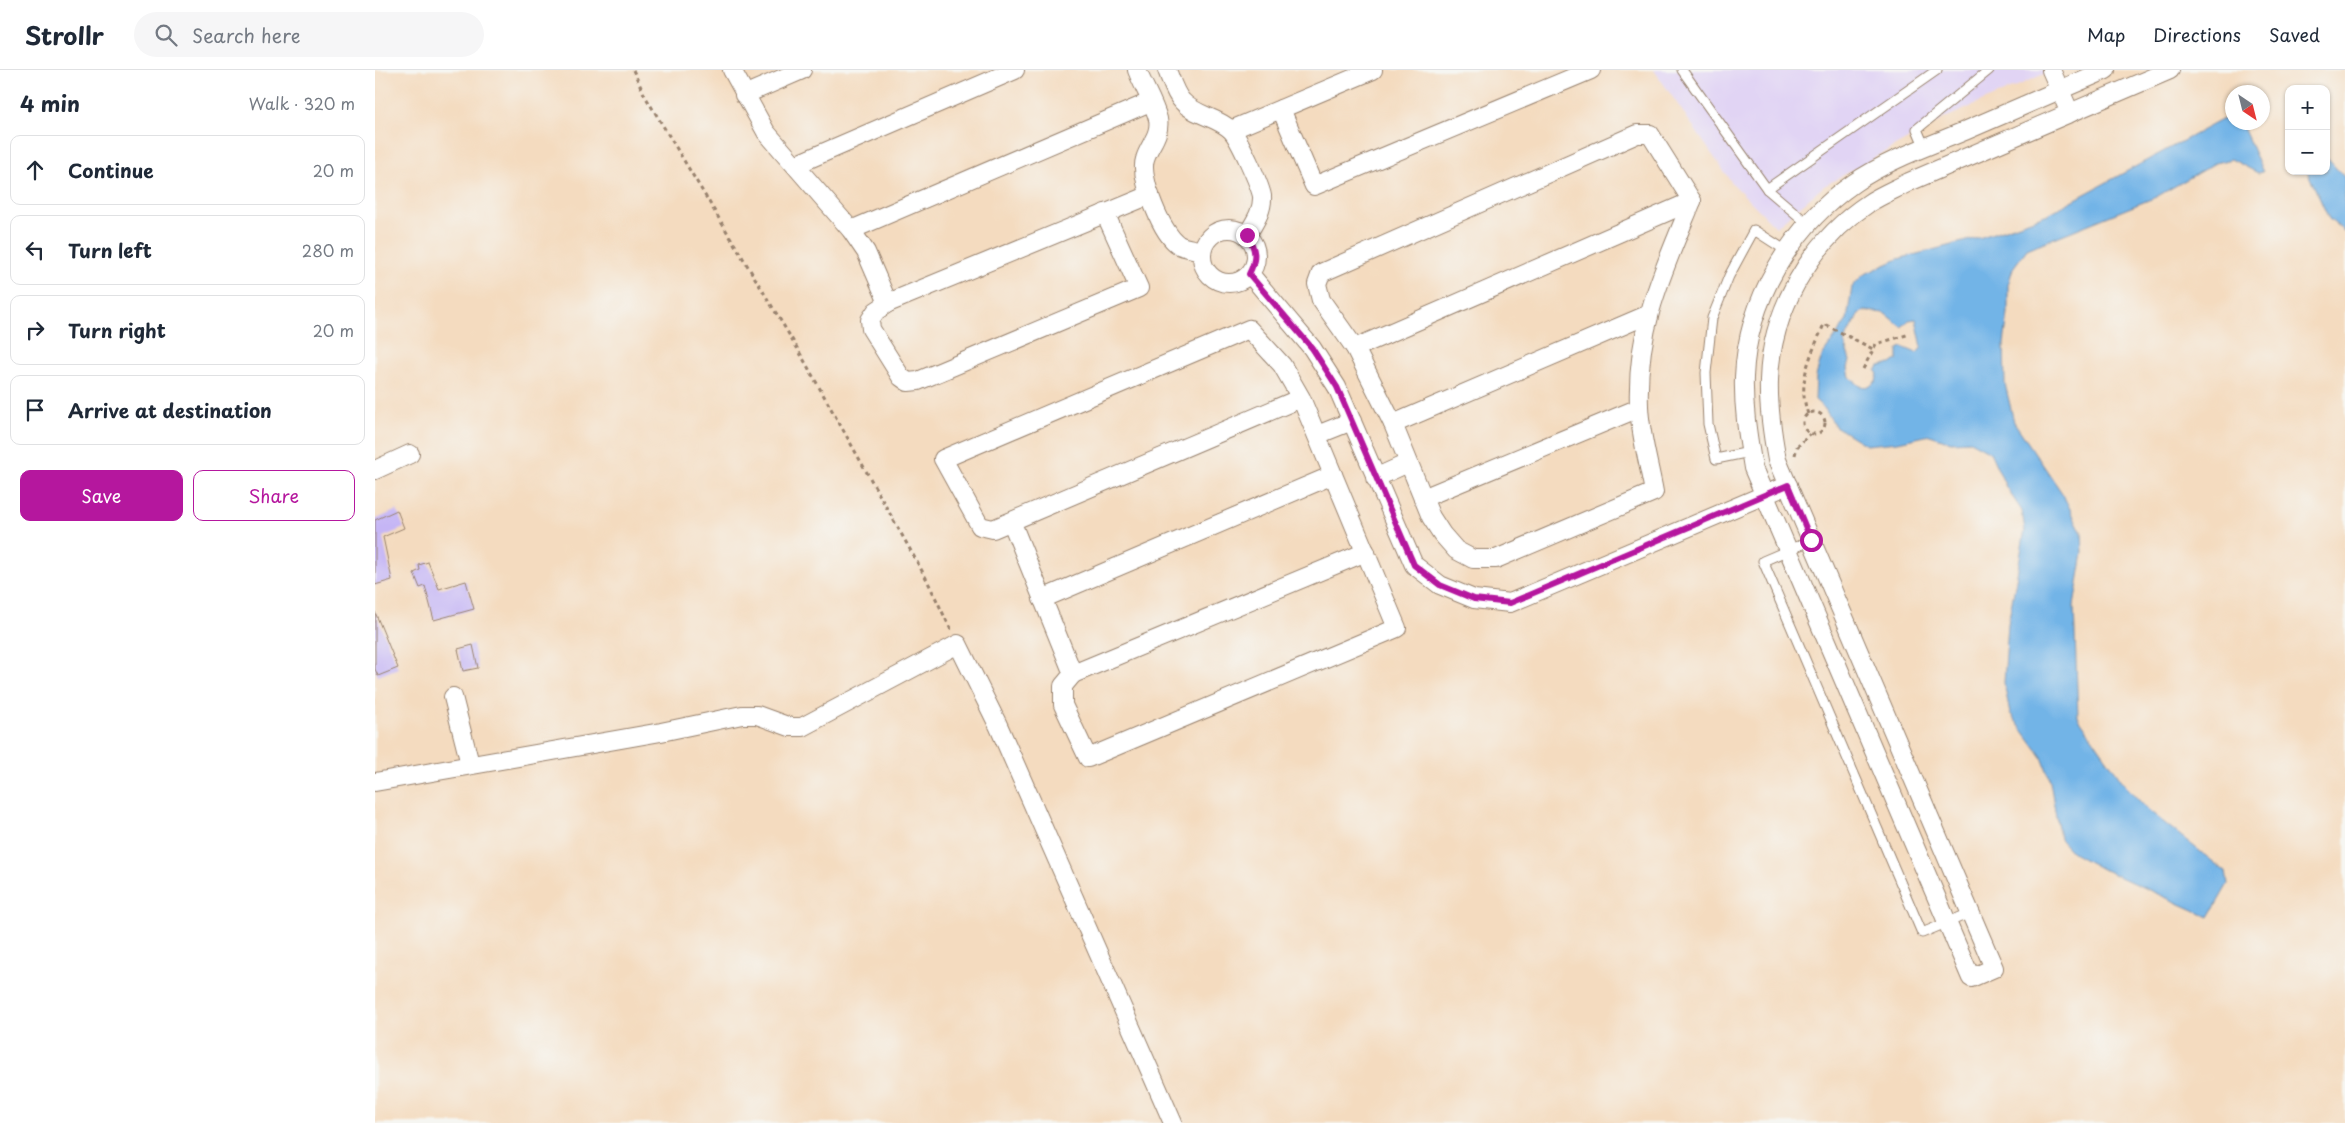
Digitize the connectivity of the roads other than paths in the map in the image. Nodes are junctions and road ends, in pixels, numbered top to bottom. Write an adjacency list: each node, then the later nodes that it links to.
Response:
1 (732, 70): 16 (street)
2 (802, 70): 16 (street)
3 (1015, 70): 23 (street)
4 (1137, 70): 18 (street)
5 (1167, 70): 21 (street)
6 (1373, 70): 19 (street)
7 (1591, 70): 19 (street)
8 (1681, 70): 24 (lane)
9 (1937, 70): 24 (lane)
10 (1989, 70): 22 (lane)
11 (2051, 70): 15 (street)
12 (2106, 70): 14 (street)
13 (2170, 70): 17 (street)
14 (2086, 74): 15 (street); 17 (street)
15 (2059, 89): 20 (street); 22 (street)
16 (744, 95): 23 (street)
17 (2098, 101): 20 (street)
18 (1150, 102): 25 (street); 29 (street)
19 (1281, 109): 21 (street)
20 (2069, 113): 48 (street)
21 (1231, 130): 30 (street)
22 (1925, 148): 28 (street)
23 (795, 165): 29 (street)
24 (1767, 189): 28 (lane)
25 (1150, 194): 27 (street); 32 (street)
26 (1692, 201): 35 (street); 36 (street); 36 (street)
27 (1105, 213): 34 (street); 34 (street)
28 (1808, 224): 31 (street)
29 (851, 230): 34 (street)
30 (1247, 235): 32 (street); 33 (street)
31 (1785, 250): 42 (street); 42 (lane)
32 (1201, 251): 33 (street)
33 (1249, 274): 39 (street)
34 (888, 303)
35 (1647, 315): 38 (street); 40 (street)
36 (1355, 348): 40 (street)
37 (1301, 398): 41 (street); 51 (street); 51 (street)
38 (1639, 408): 50 (street); 50 (street)
39 (1352, 421): 41 (street); 47 (street)
40 (1393, 424): 44 (street)
41 (1317, 435): 46 (street)
42 (1750, 452): 49 (street)
43 (410, 454): 45 (street)
44 (1408, 463): 47 (street); 50 (street)
45 (375, 470)
46 (1333, 475): 54 (street); 55 (street)
47 (1375, 478): 49 (street)
48 (1788, 485): 49 (street); 52 (street)
49 (1765, 495): 53 (street)
50 (1423, 498)
51 (1012, 522): 55 (street)
52 (1811, 540): 53 (lane); 60 (street)
53 (1789, 550): 61 (street); 61 (lane)
54 (1366, 552): 56 (street); 56 (street)
55 (1042, 599): 56 (street)
56 (1073, 674)
57 (453, 697): 58 (street)
58 (470, 764): 59 (street); 62 (street)
59 (375, 782)
60 (1970, 913): 61 (lane); 61 (street)
61 (1947, 923)
62 (1173, 1123)

